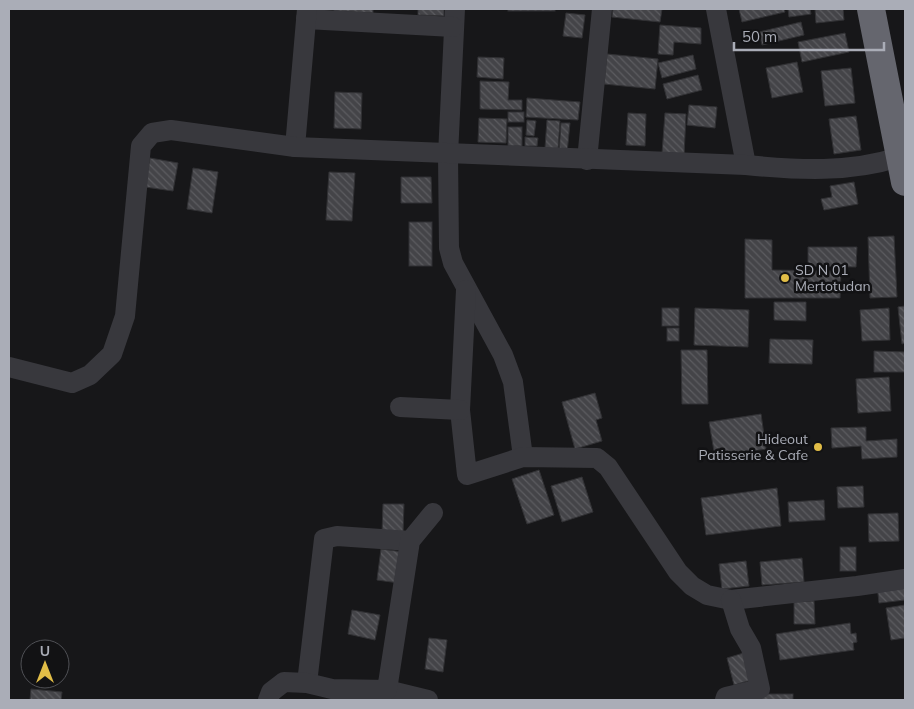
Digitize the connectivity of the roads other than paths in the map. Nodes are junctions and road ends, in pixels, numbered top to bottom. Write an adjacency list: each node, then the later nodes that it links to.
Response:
1 (602, 9): 8 (street)
2 (716, 9): 9 (street)
3 (871, 9): 10 (highway)
4 (307, 14): 5 (street); 6 (street)
5 (454, 18): 7 (street)
6 (294, 147): 7 (street); 12 (street)
7 (448, 154): 8 (street); 11 (street)
8 (587, 160): 9 (street)
9 (746, 165): 10 (street)
10 (902, 170)
11 (470, 295): 14 (street); 15 (street)
12 (9, 367)
13 (400, 407): 14 (street)
14 (460, 410): 15 (street)
15 (523, 457): 19 (street)
16 (433, 513): 17 (street)
17 (410, 541): 20 (street); 21 (street)
18 (905, 578): 19 (street)
19 (731, 600): 24 (street)
20 (307, 683): 21 (street); 22 (street)
21 (386, 690): 23 (street)
22 (268, 700)
23 (428, 700)
24 (725, 700)

